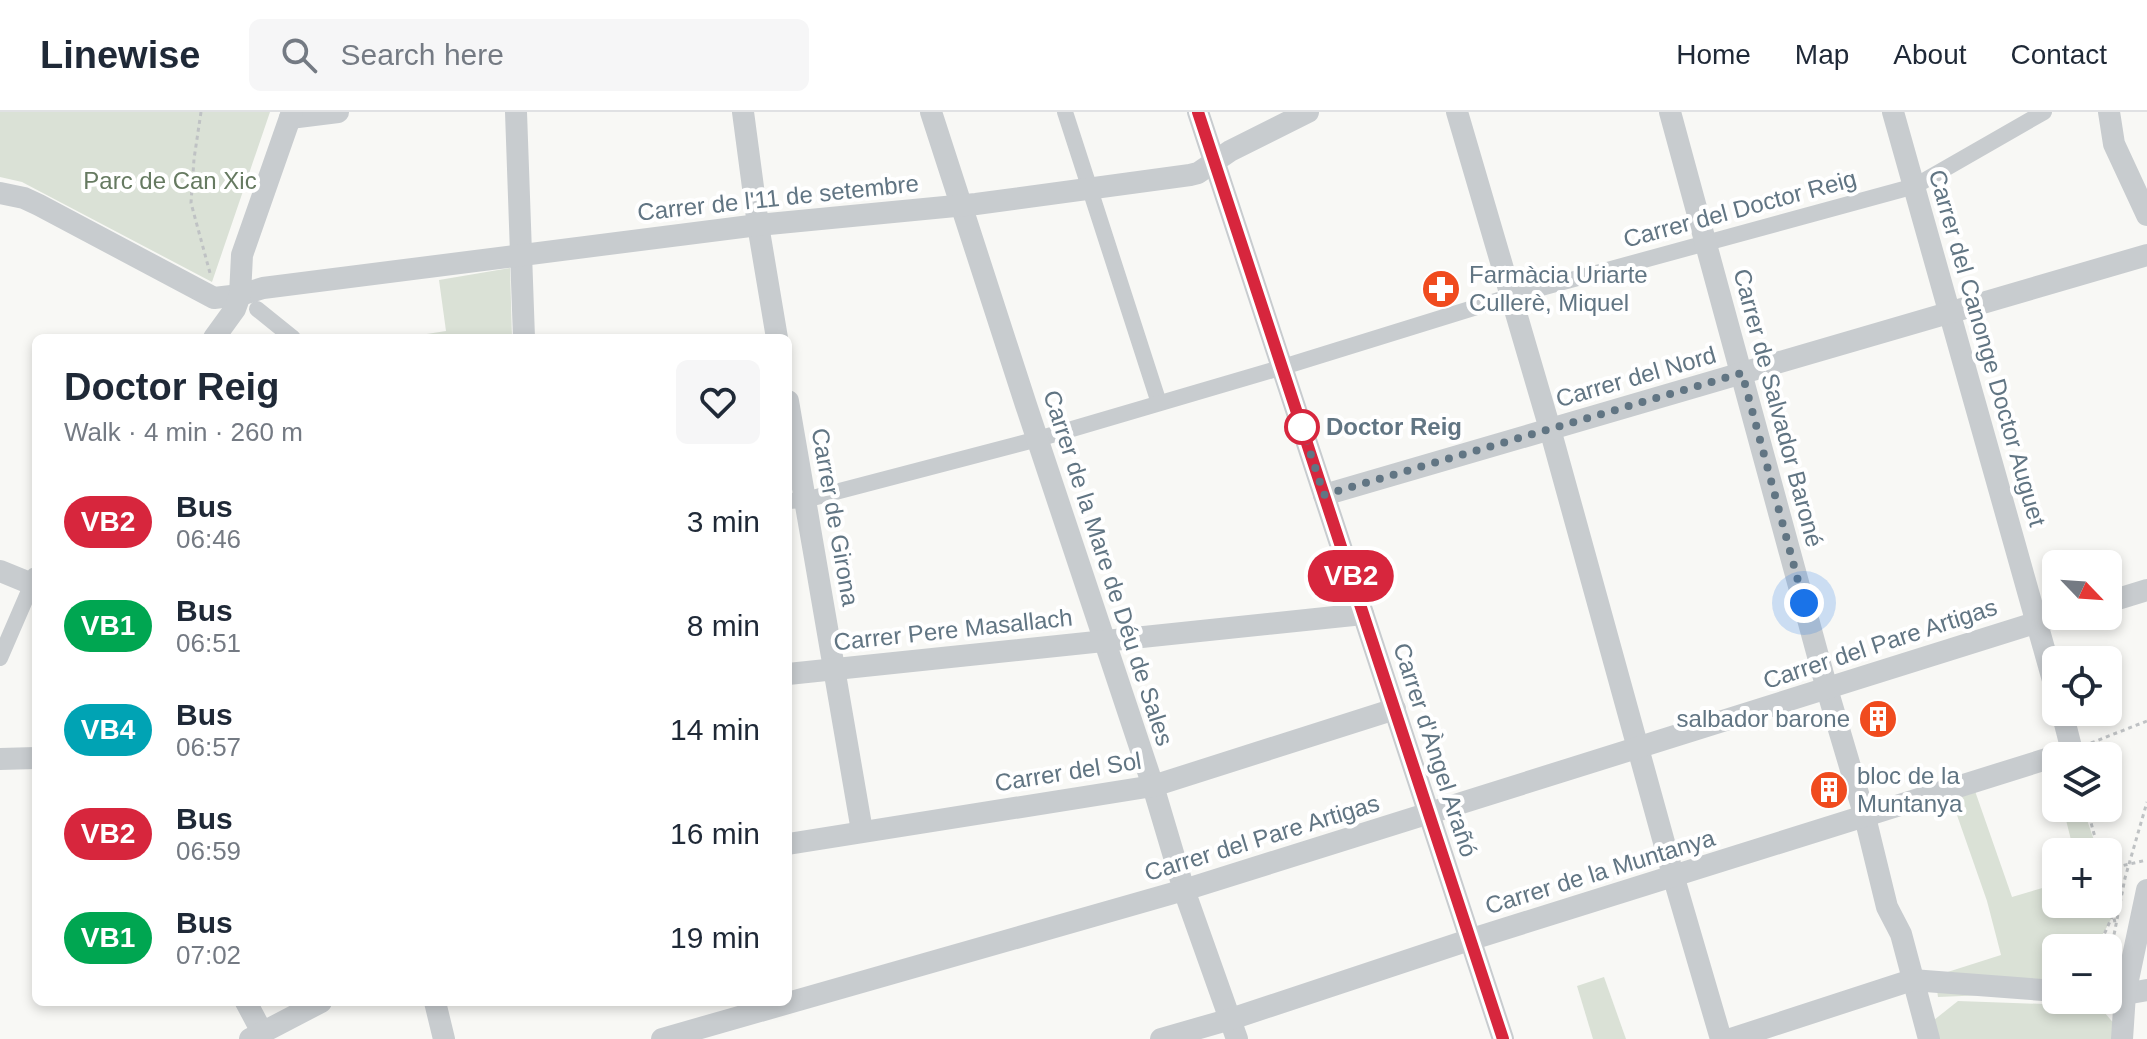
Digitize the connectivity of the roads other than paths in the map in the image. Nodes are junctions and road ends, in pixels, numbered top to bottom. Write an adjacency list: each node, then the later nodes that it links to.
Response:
1 (338, 112): 13 (street)
2 (516, 112): 22 (street)
3 (743, 112): 20 (street)
4 (931, 112): 18 (street, Carrer de la Mare de Déu de Sales)
5 (1065, 112): 16 (street)
6 (1198, 112): 14 (street, Carrer d'Àngel Arañó)
7 (1308, 112): 14 (street, Carrer de l'11 de setembre)
8 (1457, 112): 24 (street)
9 (1670, 112): 21 (street, Carrer de Salvador Baroné)
10 (1893, 112): 15 (street, Carrer del Canonge Doctor Auguet)
11 (2044, 112): 15 (street, Carrer del Doctor Reig)
12 (2109, 112): 19 (street)
13 (291, 115): 25 (street)
14 (1214, 161): 16 (street, Carrer de l'11 de setembre); 31 (street, Carrer d'Àngel Arañó)
15 (1915, 186): 21 (street, Carrer del Doctor Reig); 26 (street, Carrer del Canonge Doctor Auguet)
16 (1091, 189): 18 (street, Carrer de l'11 de setembre); 33 (street)
17 (0, 193): 25 (street, Carrer de l'11 de setembre)
18 (960, 204): 20 (street, Carrer de l'11 de setembre); 35 (street, Carrer de la Mare de Déu de Sales)
19 (2147, 215)
20 (758, 225): 22 (street, Carrer de l'11 de setembre); 30 (street)
21 (1707, 243): 24 (street, Carrer del Doctor Reig); 32 (street, Carrer de Salvador Baroné)
22 (521, 255): 25 (street, Carrer de l'11 de setembre); 29 (street)
23 (2147, 255): 26 (street, Carrer del Nord)
24 (1512, 296): 31 (street, Carrer del Doctor Reig); 34 (street)
25 (248, 302): 27 (street); 28 (street)
26 (1951, 313): 32 (street, Carrer del Nord); 44 (street, Carrer del Canonge Doctor Auguet)
27 (217, 334)
28 (288, 334)
29 (524, 334)
30 (776, 334)
31 (1283, 367): 33 (street, Carrer del Doctor Reig); 37 (street, Carrer d'Àngel Arañó)
32 (1742, 373): 34 (street, Carrer del Nord); 51 (street, Carrer de Salvador Baroné)
33 (1159, 403): 35 (street, Carrer del Doctor Reig)
34 (1550, 429): 37 (street, Carrer del Nord); 54 (street)
35 (1038, 439): 38 (street, Carrer del Doctor Reig); 47 (street, Carrer de la Mare de Déu de Sales)
36 (792, 451): 38 (street, Carrer de Girona)
37 (1324, 495): 45 (street, Carrer d'Àngel Arañó)
38 (796, 501): 49 (street, Carrer de Girona)
39 (0, 571): 40 (street)
40 (32, 580)
41 (32, 586): 48 (street)
42 (2147, 590): 43 (street)
43 (2122, 598)
44 (2042, 603)
45 (1363, 614): 47 (street, Carrer Pere Masallach); 52 (street, Carrer d'Àngel Arañó)
46 (2042, 621): 51 (street, Carrer del Pare Artigas)
47 (1105, 640): 49 (street, Carrer Pere Masallach); 57 (street, Carrer de la Mare de Déu de Sales)
48 (0, 658)
49 (835, 668): 50 (street, Carrer Pere Masallach); 60 (street, Carrer de Girona)
50 (792, 673)
51 (1827, 689): 54 (street, Carrer del Pare Artigas); 59 (street, Carrer de Salvador Baroné)
52 (1395, 709): 57 (street, Carrer del Sol); 58 (street, Carrer d'Àngel Arañó)
53 (2066, 726): 59 (street, Carrer de la Muntanya)
54 (1638, 747): 58 (street, Carrer del Pare Artigas); 62 (street)
55 (32, 758): 56 (street)
56 (0, 759)
57 (1153, 786): 60 (street, Carrer del Sol); 63 (street, Carrer de la Mare de Déu de Sales)
58 (1429, 814): 63 (street, Carrer del Pare Artigas); 65 (street, Carrer d'Àngel Arañó)
59 (1865, 817): 62 (street, Carrer de la Muntanya); 66 (street, Carrer de Salvador Baroné)
60 (862, 831): 61 (street, Carrer del Sol)
61 (792, 843)
62 (1673, 875): 65 (street, Carrer de la Muntanya); 80 (street)
63 (1184, 890): 69 (street, Carrer del Pare Artigas); 74 (street, Carrer de la Mare de Déu de Sales)
64 (2147, 890): 68 (street)
65 (1469, 940): 74 (street, Carrer de la Muntanya); 79 (street, Carrer d'Àngel Arañó)
66 (1912, 980): 67 (street); 81 (street); 82 (street, Carrer de Salvador Baroné)
67 (2042, 990)
68 (2127, 993): 83 (street)
69 (792, 1002)
70 (248, 1006): 75 (street)
71 (314, 1006): 75 (street)
72 (436, 1006): 76 (street)
73 (778, 1006): 77 (street, Carrer del Pare Artigas)
74 (1234, 1029): 78 (street, Carrer de la Muntanya)
75 (265, 1034)
76 (444, 1039)
77 (662, 1039)
78 (1161, 1039)
79 (1503, 1039)
80 (1721, 1039)
81 (1731, 1039)
82 (1929, 1039)
83 (2122, 1039)

